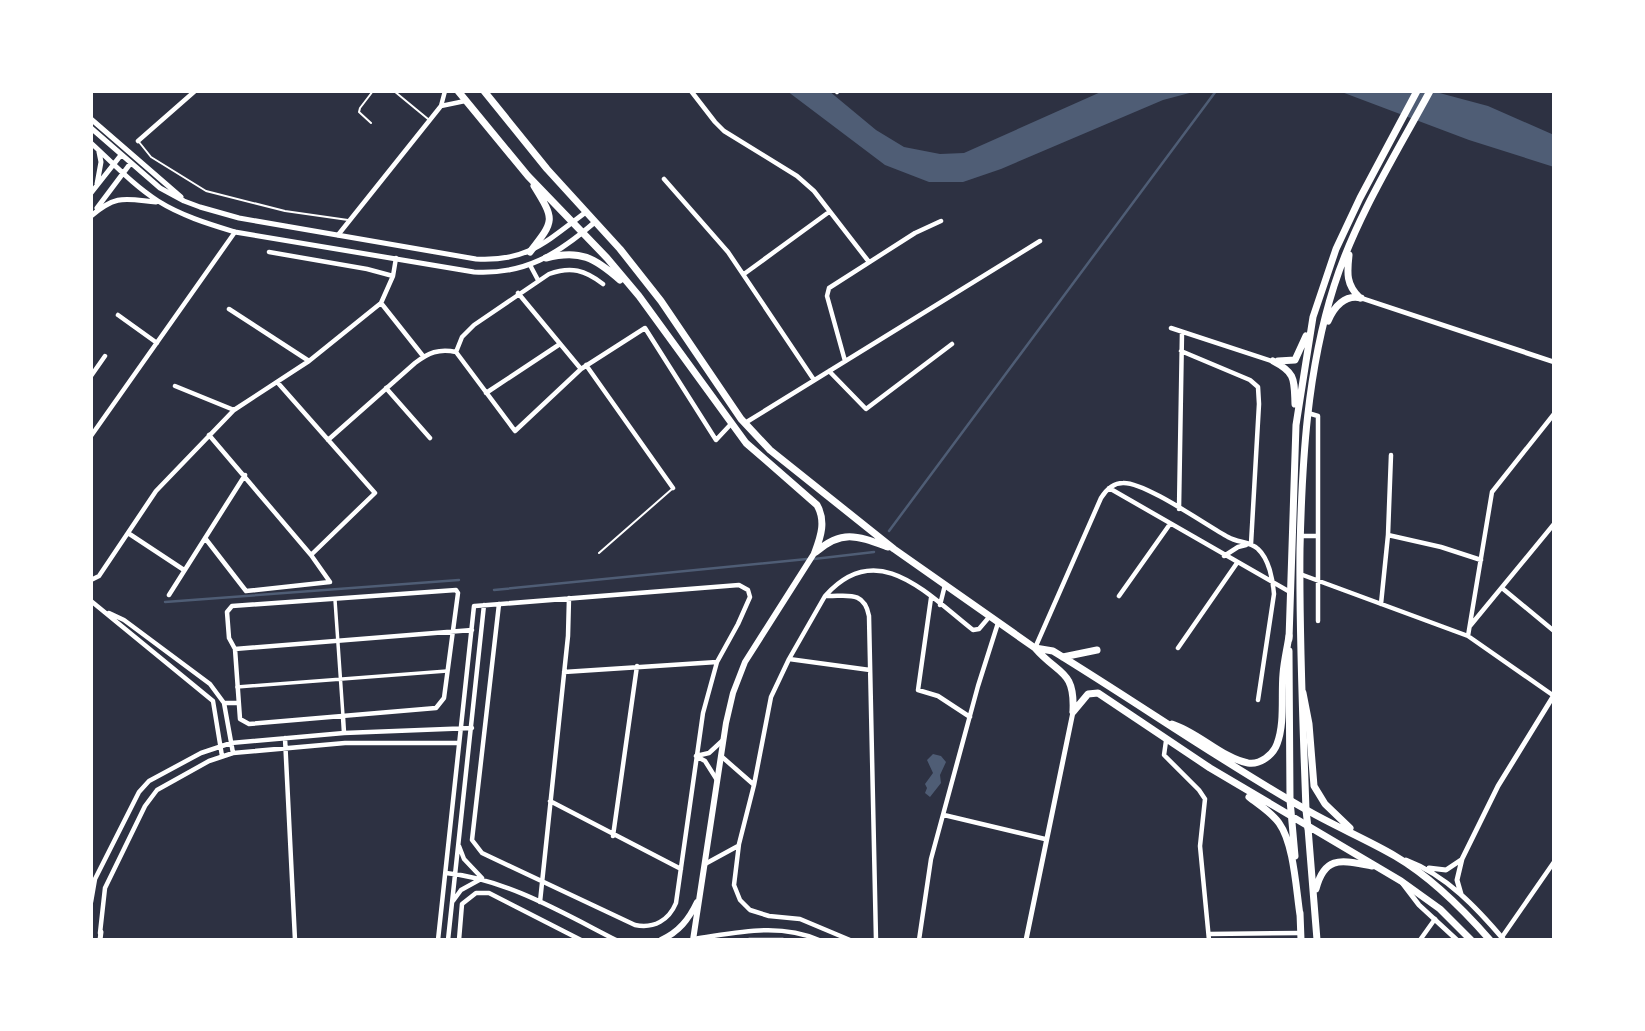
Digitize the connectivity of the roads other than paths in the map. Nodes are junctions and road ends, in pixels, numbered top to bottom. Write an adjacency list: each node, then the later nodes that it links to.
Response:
1 (195, 91): 16 (street)
2 (373, 91): 14 (lane)
3 (394, 91): 13 (lane)
4 (445, 91): 11 (street)
5 (458, 91): 10 (main road)
6 (484, 91): 29 (main road)
7 (691, 91): 30 (street)
8 (1417, 91): 57 (main road)
9 (1430, 91): 40 (main road)
10 (466, 101): 11 (street); 23 (main road)
11 (442, 106): 13 (street)
12 (91, 119): 27 (street)
13 (429, 120): 32 (street)
14 (370, 123)
15 (91, 128): 19 (street)
16 (138, 141): 32 (lane)
17 (91, 143): 18 (street)
18 (99, 150): 21 (street); 25 (street)
19 (121, 155): 20 (street); 21 (street)
20 (131, 163): 22 (street); 27 (street)
21 (114, 165): 22 (street); 25 (street)
22 (123, 173): 28 (street); 31 (street)
23 (528, 176): 34 (main road); 42 (main road)
24 (664, 179): 47 (street)
25 (96, 187): 26 (street)
26 (91, 193)
27 (184, 201): 38 (street)
28 (159, 202): 31 (street); 36 (street)
29 (586, 212): 34 (street); 35 (main road)
30 (829, 212): 45 (street); 47 (street)
31 (91, 216)
32 (352, 220): 38 (street)
33 (941, 221): 45 (street)
34 (573, 222): 37 (main road); 42 (street)
35 (596, 222): 37 (street); 83 (main road)
36 (235, 232): 43 (street); 61 (street)
37 (583, 233): 44 (street); 52 (main road)
38 (337, 236): 42 (street)
39 (1040, 241): 69 (street)
40 (1350, 244): 53 (main road); 60 (main road)
41 (270, 252): 48 (street)
42 (530, 252)
43 (396, 258): 46 (street); 48 (street)
44 (546, 258): 46 (street); 52 (main road)
45 (869, 262): 69 (street)
46 (530, 265): 49 (street)
47 (744, 274): 75 (street)
48 (393, 276): 54 (street)
49 (538, 279): 50 (street); 51 (street)
50 (603, 284)
51 (518, 293): 62 (street); 65 (street)
52 (639, 296): 84 (main road)
53 (1361, 298): 60 (main road); 71 (street)
54 (380, 303): 67 (street); 68 (street)
55 (229, 309): 68 (street)
56 (118, 315): 61 (street)
57 (1313, 317): 70 (main road); 85 (main road)
58 (1171, 328): 59 (street)
59 (1182, 332): 64 (street); 70 (street)
60 (1320, 340): 81 (main road)
61 (157, 343): 87 (street)
62 (560, 344): 72 (street); 79 (street)
63 (952, 345): 73 (street)
64 (1181, 351): 96 (street); 104 (street)
65 (456, 352): 67 (street); 79 (street)
66 (105, 356): 74 (street)
67 (423, 356): 78 (street)
68 (309, 361): 76 (street)
69 (845, 361): 73 (street)
70 (1273, 361): 85 (main road)
71 (1554, 362)
72 (583, 367): 79 (street); 84 (street); 92 (street)
73 (829, 371): 75 (street)
74 (91, 376)
75 (814, 380): 83 (street)
76 (278, 383): 80 (street); 89 (street)
77 (174, 386): 80 (street)
78 (386, 388): 88 (street); 89 (street)
79 (486, 393)
80 (233, 410): 86 (street)
81 (1308, 414): 94 (main road); 95 (street)
82 (1554, 414): 110 (street)
83 (745, 423): 105 (main road)
84 (731, 424): 107 (main road)
85 (1296, 425): 119 (main road)
86 (209, 435): 91 (street); 99 (street)
87 (91, 436)
88 (430, 438)
89 (328, 440): 108 (street)
90 (1391, 454): 101 (street)
91 (245, 475): 103 (street); 108 (street)
92 (673, 488): 106 (lane)
93 (1109, 488): 96 (street); 97 (street); 142 (street)
94 (1301, 493): 95 (street); 100 (main road)
95 (1317, 495): 102 (street)
96 (1179, 509): 104 (street)
97 (1170, 524): 109 (street); 122 (street)
98 (1554, 524): 118 (street)
99 (128, 533): 112 (street); 114 (street)
100 (1301, 536): 102 (street); 113 (main road)
101 (1388, 536): 110 (street); 128 (street)
102 (1317, 537): 115 (street)
103 (205, 538): 108 (street); 112 (street)
104 (1251, 544): 109 (street); 117 (street)
105 (894, 549): 107 (main road); 116 (main road)
106 (599, 553)
107 (814, 554): 168 (main road)
108 (311, 555)
109 (1224, 556): 111 (street)
110 (1480, 560): 135 (street)
111 (1237, 563): 117 (street); 143 (street)
112 (184, 570): 120 (street)
113 (1300, 574): 115 (street); 155 (main road)
114 (91, 580)
115 (1318, 581): 128 (street); 133 (street)
116 (945, 584): 130 (street); 132 (main road)
117 (1273, 585): 119 (street); 157 (street)
118 (1502, 588): 135 (street); 138 (street)
119 (1290, 592): 139 (main road)
120 (169, 595)
121 (825, 596): 123 (street); 147 (street); 150 (street)
122 (1119, 596)
123 (931, 597): 130 (street); 162 (street)
124 (569, 598): 127 (street); 148 (street); 152 (street)
125 (335, 600): 137 (street); 141 (street); 144 (street)
126 (91, 601): 131 (street)
127 (499, 604): 129 (street); 206 (street)
128 (1381, 604): 140 (street)
129 (484, 605): 136 (street); 165 (street)
130 (940, 605): 132 (street)
131 (105, 611): 158 (street); 172 (street)
132 (990, 616): 134 (main road)
133 (1318, 621)
134 (999, 622): 142 (main road); 162 (street)
135 (1469, 627): 140 (street)
136 (472, 629): 137 (street); 164 (street)
137 (452, 631): 141 (street); 151 (street)
138 (1554, 631)
139 (1289, 636): 163 (main road); 185 (main road)
140 (1468, 636): 156 (street)
141 (338, 641): 144 (street); 153 (street)
142 (1035, 648): 146 (main road); 160 (main road)
143 (1178, 648)
144 (235, 649): 154 (street)
145 (1097, 650): 146 (main road)
146 (1063, 657): 163 (main road)
147 (789, 659): 150 (street); 181 (street)
148 (717, 662): 149 (street); 177 (street)
149 (637, 666): 152 (street); 191 (street)
150 (870, 670): 221 (street)
151 (447, 671): 153 (street); 161 (street)
152 (564, 672): 186 (street)
153 (340, 680): 154 (street); 161 (street)
154 (237, 687): 159 (street)
155 (1303, 693): 187 (main road); 192 (main road)
156 (1554, 696): 197 (street)
157 (1258, 700)
158 (224, 703): 159 (street); 170 (street)
159 (238, 703): 161 (street)
160 (1073, 712): 169 (main road); 193 (street)
161 (343, 716): 166 (street)
162 (970, 718): 188 (street)
163 (1158, 720): 185 (main road)
164 (461, 727): 165 (street); 166 (street); 171 (street)
165 (472, 728): 195 (street)
166 (344, 733): 167 (street)
167 (285, 738): 170 (street); 173 (street)
168 (724, 739): 176 (main road); 177 (street)
169 (1166, 740): 178 (main road); 219 (street)
170 (231, 743): 172 (street); 174 (street)
171 (459, 743): 173 (street); 203 (street)
172 (219, 746): 175 (street); 179 (street)
173 (285, 748): 174 (street); 224 (street)
174 (233, 753): 175 (street)
175 (222, 756): 182 (street)
176 (721, 756): 180 (main road); 181 (street)
177 (696, 757): 180 (street); 202 (street)
178 (1209, 768): 189 (main road); 214 (main road)
179 (149, 781): 182 (street); 183 (street)
180 (717, 781): 199 (main road)
181 (754, 785): 194 (street)
182 (157, 790): 184 (street)
183 (139, 792): 184 (street); 211 (street)
184 (149, 800): 217 (street)
185 (1290, 800): 187 (main road); 189 (main road)
186 (550, 801): 191 (street); 206 (street)
187 (1306, 810): 190 (main road); 192 (main road)
188 (944, 815): 193 (street); 237 (street)
189 (1290, 817): 190 (main road); 214 (main road)
190 (1308, 828): 201 (main road); 210 (main road)
191 (613, 836): 202 (street)
192 (1361, 837): 196 (main road)
193 (1045, 839): 238 (street)
194 (739, 844): 199 (street); 216 (street)
195 (458, 845): 204 (street); 205 (street)
196 (1396, 857): 200 (street); 243 (main road)
197 (1462, 859): 200 (street); 208 (street)
198 (1554, 862): 222 (street)
199 (705, 864): 209 (main road)
200 (1422, 866): 208 (street)
201 (1376, 867): 207 (main road); 210 (main road)
202 (681, 870): 206 (street)
203 (442, 873): 204 (street); 225 (street)
204 (455, 874): 205 (street); 212 (street)
205 (482, 879): 212 (street); 213 (street)
206 (541, 880): 213 (street)
207 (1401, 881): 215 (street); 242 (main road)
208 (1461, 894): 222 (street)
209 (700, 895): 230 (main road); 231 (main road)
210 (1314, 896): 239 (main road)
211 (91, 902)
212 (452, 902): 226 (street)
213 (540, 902): 229 (street)
214 (1300, 915): 220 (main road)
215 (1435, 919): 240 (street); 241 (street)
216 (830, 931): 235 (street); 236 (street)
217 (100, 932): 223 (street)
218 (571, 937): 227 (street); 228 (street)
219 (1209, 937): 220 (street)
220 (1301, 937)
221 (875, 939)
222 (1503, 939)
223 (99, 940)
224 (295, 940)
225 (438, 940)
226 (448, 940)
227 (459, 940)
228 (581, 940)
229 (616, 940)
230 (661, 940)
231 (693, 940): 234 (street)
232 (749, 940): 233 (street)
233 (783, 940)
234 (819, 940)
235 (826, 940)
236 (850, 940)
237 (919, 940)
238 (1026, 940)
239 (1317, 940)
240 (1420, 940)
241 (1457, 940)
242 (1471, 940)
243 (1490, 940)

